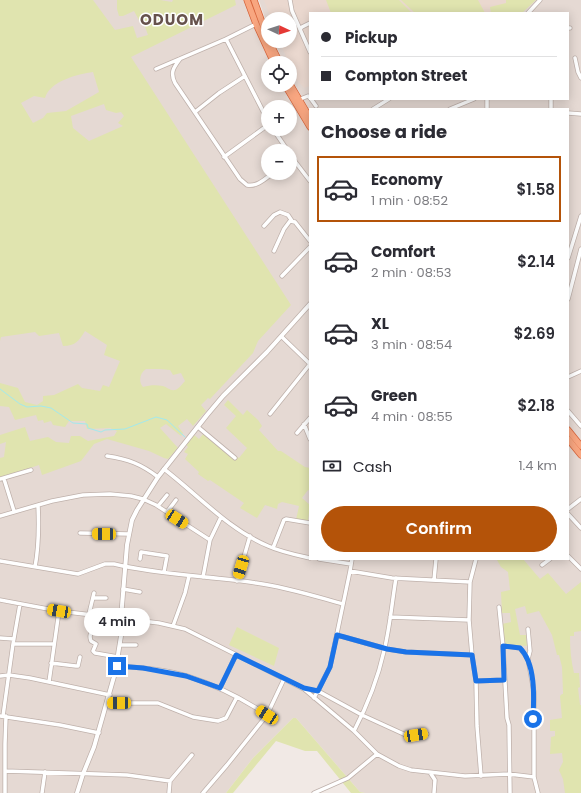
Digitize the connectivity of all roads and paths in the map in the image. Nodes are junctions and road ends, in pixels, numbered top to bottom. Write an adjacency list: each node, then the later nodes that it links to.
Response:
1 (247, 0): 7 (highway)
2 (254, 0): 6 (highway)
3 (290, 0): 9 (street)
4 (540, 0): 5 (street)
5 (529, 12)
6 (261, 20)
7 (256, 24): 10 (street); 12 (highway)
8 (309, 24): 9 (street)
9 (300, 30): 11 (street)
10 (226, 39): 14 (street); 16 (street)
11 (309, 50)
12 (271, 56)
13 (575, 58): 17 (street)
14 (180, 60): 15 (street); 29 (street)
15 (156, 69)
16 (245, 76): 26 (street); 29 (street)
17 (581, 78)
18 (289, 92): 33 (highway)
19 (294, 92): 21 (highway)
20 (309, 97): 21 (street)
21 (298, 100): 32 (highway)
22 (312, 100): 25 (street)
23 (387, 100): 27 (street)
24 (472, 100): 28 (street)
25 (316, 106)
26 (261, 107)
27 (375, 108)
28 (455, 108)
29 (195, 112): 35 (street)
30 (569, 113): 31 (street)
31 (581, 114)
32 (309, 116)
33 (309, 125)
34 (261, 130): 35 (street)
35 (224, 157): 37 (street)
36 (297, 164): 38 (street)
37 (264, 180)
38 (309, 180)
39 (581, 216): 46 (street)
40 (292, 221): 41 (street); 42 (street); 45 (street)
41 (264, 226)
42 (309, 240)
43 (309, 248): 47 (street)
44 (581, 249): 48 (street)
45 (274, 251)
46 (569, 255)
47 (282, 276)
48 (569, 295)
49 (309, 306): 50 (street)
50 (282, 337): 51 (street); 60 (street)
51 (309, 363)
52 (309, 365): 56 (street)
53 (581, 370): 54 (street)
54 (569, 376)
55 (569, 412): 59 (street)
56 (270, 414)
57 (309, 419): 58 (street)
58 (304, 424): 62 (street); 63 (street)
59 (581, 426)
60 (198, 427): 68 (street); 69 (street)
61 (569, 431): 65 (highway)
62 (297, 433)
63 (309, 436)
64 (569, 440): 66 (highway)
65 (581, 446)
66 (581, 454)
67 (106, 456): 71 (street)
68 (234, 458)
69 (164, 469): 71 (street); 84 (street)
70 (31, 470): 72 (street)
71 (158, 477): 74 (street)
72 (2, 479): 80 (street)
73 (167, 495): 78 (street)
74 (144, 498): 77 (street); 78 (street); 88 (street)
75 (581, 499): 79 (street)
76 (176, 500): 81 (street)
77 (38, 505): 80 (street); 104 (street)
78 (158, 506): 81 (street)
79 (569, 508)
80 (14, 511): 83 (street)
81 (167, 512): 90 (street)
82 (569, 515): 86 (street)
83 (0, 516)
84 (221, 517): 89 (street); 90 (street)
85 (309, 523): 91 (street)
86 (581, 528)
87 (80, 533): 88 (street)
88 (129, 534): 103 (street)
89 (250, 536): 91 (street); 111 (street)
90 (210, 540): 109 (street)
91 (273, 548): 93 (street)
92 (569, 557): 105 (street)
93 (309, 558)
94 (140, 559): 107 (street)
95 (325, 560): 101 (street)
96 (352, 560): 101 (street)
97 (436, 560): 112 (street)
98 (476, 560): 113 (street)
99 (549, 560): 102 (street)
100 (0, 561): 104 (street)
101 (351, 564): 106 (street)
102 (542, 565)
103 (125, 566): 104 (street); 107 (street); 114 (street)
104 (35, 567)
105 (581, 569)
106 (350, 571): 110 (street); 121 (street)
107 (164, 572): 108 (street)
108 (189, 576): 109 (street); 129 (street)
109 (202, 577): 111 (street)
110 (396, 578): 112 (street); 126 (street)
111 (237, 580): 121 (street)
112 (434, 580): 113 (street)
113 (470, 582): 128 (street)
114 (123, 589): 115 (street); 127 (street)
115 (140, 592)
116 (94, 593): 117 (street)
117 (94, 598): 118 (street); 124 (street)
118 (106, 598)
119 (0, 600): 120 (street)
120 (20, 604): 123 (street); 133 (street)
121 (343, 604): 131 (street)
122 (499, 607): 138 (street)
123 (59, 611): 124 (street); 135 (street)
124 (89, 614): 125 (street)
125 (98, 615): 127 (street); 143 (street)
126 (390, 617): 128 (street); 139 (street)
127 (121, 618): 129 (street); 136 (street)
128 (469, 620): 141 (street)
129 (173, 626): 140 (street)
130 (528, 629): 144 (street)
131 (337, 635): 139 (street); 155 (street)
132 (0, 638): 133 (street)
133 (14, 639): 134 (street)
134 (13, 644): 135 (street); 147 (street)
135 (54, 644): 145 (street)
136 (120, 645): 137 (street); 143 (street)
137 (136, 645)
138 (503, 646): 144 (street); 150 (street)
139 (385, 648): 141 (street); 161 (street)
140 (236, 655): 149 (street); 153 (street)
141 (472, 655): 151 (street)
142 (80, 657): 145 (street)
143 (118, 657): 146 (street)
144 (528, 659): 177 (street)
145 (51, 663): 152 (street)
146 (117, 666): 153 (street); 156 (street)
147 (9, 675): 148 (street); 152 (street); 162 (street)
148 (0, 676)
149 (284, 679): 154 (street); 160 (street)
150 (504, 680): 151 (street); 175 (street)
151 (476, 681): 176 (street)
152 (49, 682): 156 (street)
153 (220, 688): 157 (street)
154 (304, 688): 155 (street); 158 (street)
155 (318, 691): 158 (street); 161 (street)
156 (110, 695): 159 (street)
157 (237, 697): 159 (street); 160 (street)
158 (314, 698): 163 (street)
159 (108, 703): 164 (street)
160 (267, 715): 184 (street)
161 (362, 715): 163 (street); 165 (street)
162 (3, 716): 164 (street); 166 (street)
163 (354, 731): 168 (street)
164 (99, 732): 172 (street)
165 (426, 734)
166 (5, 744): 167 (street); 170 (street)
167 (0, 747)
168 (377, 754): 173 (street); 185 (street)
169 (192, 755): 179 (street)
170 (5, 771): 171 (street); 180 (street)
171 (45, 772): 172 (street); 181 (street)
172 (83, 774): 179 (street); 182 (street)
173 (431, 774): 174 (street); 178 (street)
174 (440, 774): 176 (street); 178 (street)
175 (509, 774): 176 (street); 177 (street); 187 (street)
176 (481, 776)
177 (534, 777): 188 (street)
178 (435, 780): 186 (street)
179 (170, 781): 183 (street)
180 (5, 793)
181 (42, 793)
182 (76, 793)
183 (169, 793)
184 (203, 793)
185 (314, 793)
186 (434, 793)
187 (510, 793)
188 (538, 793)

